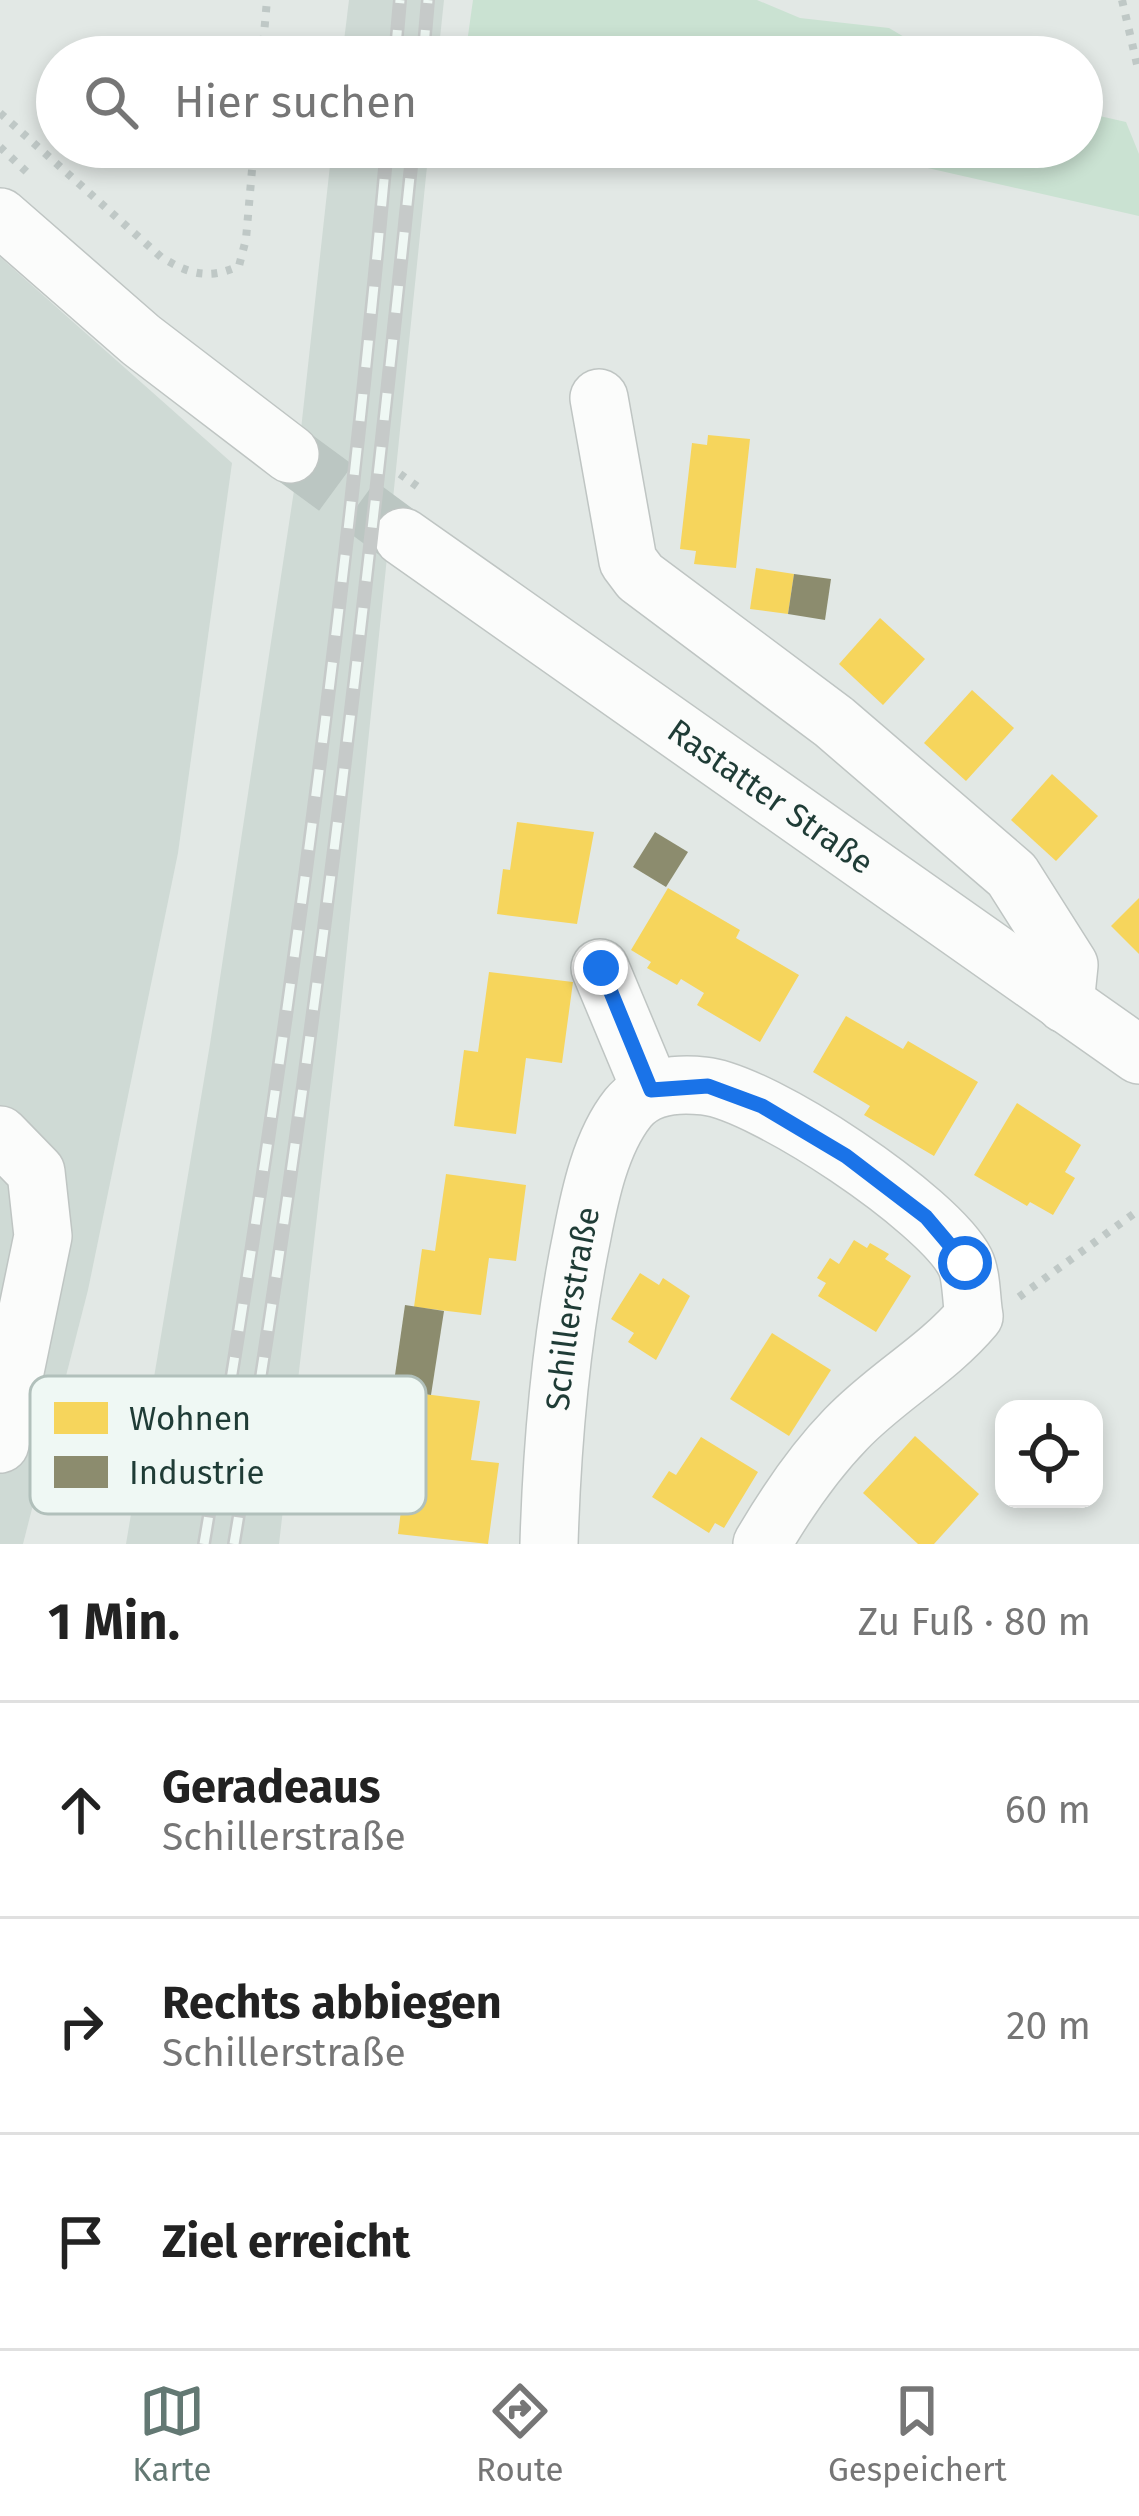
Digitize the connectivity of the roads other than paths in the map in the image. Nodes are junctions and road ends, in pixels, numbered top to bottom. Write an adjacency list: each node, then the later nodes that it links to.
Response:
1 (0, 217): 3 (street)
2 (599, 398): 6 (street)
3 (290, 454)
4 (403, 537): 6 (street, Rastatter Straße)
5 (601, 968): 8 (street)
6 (1065, 1004): 7 (street, Rastatter Straße)
7 (1139, 1054)
8 (651, 1090): 11 (street, Schillerstraße); 12 (street)
9 (0, 1135): 10 (street)
10 (0, 1444)
11 (549, 1544)
12 (762, 1544)

